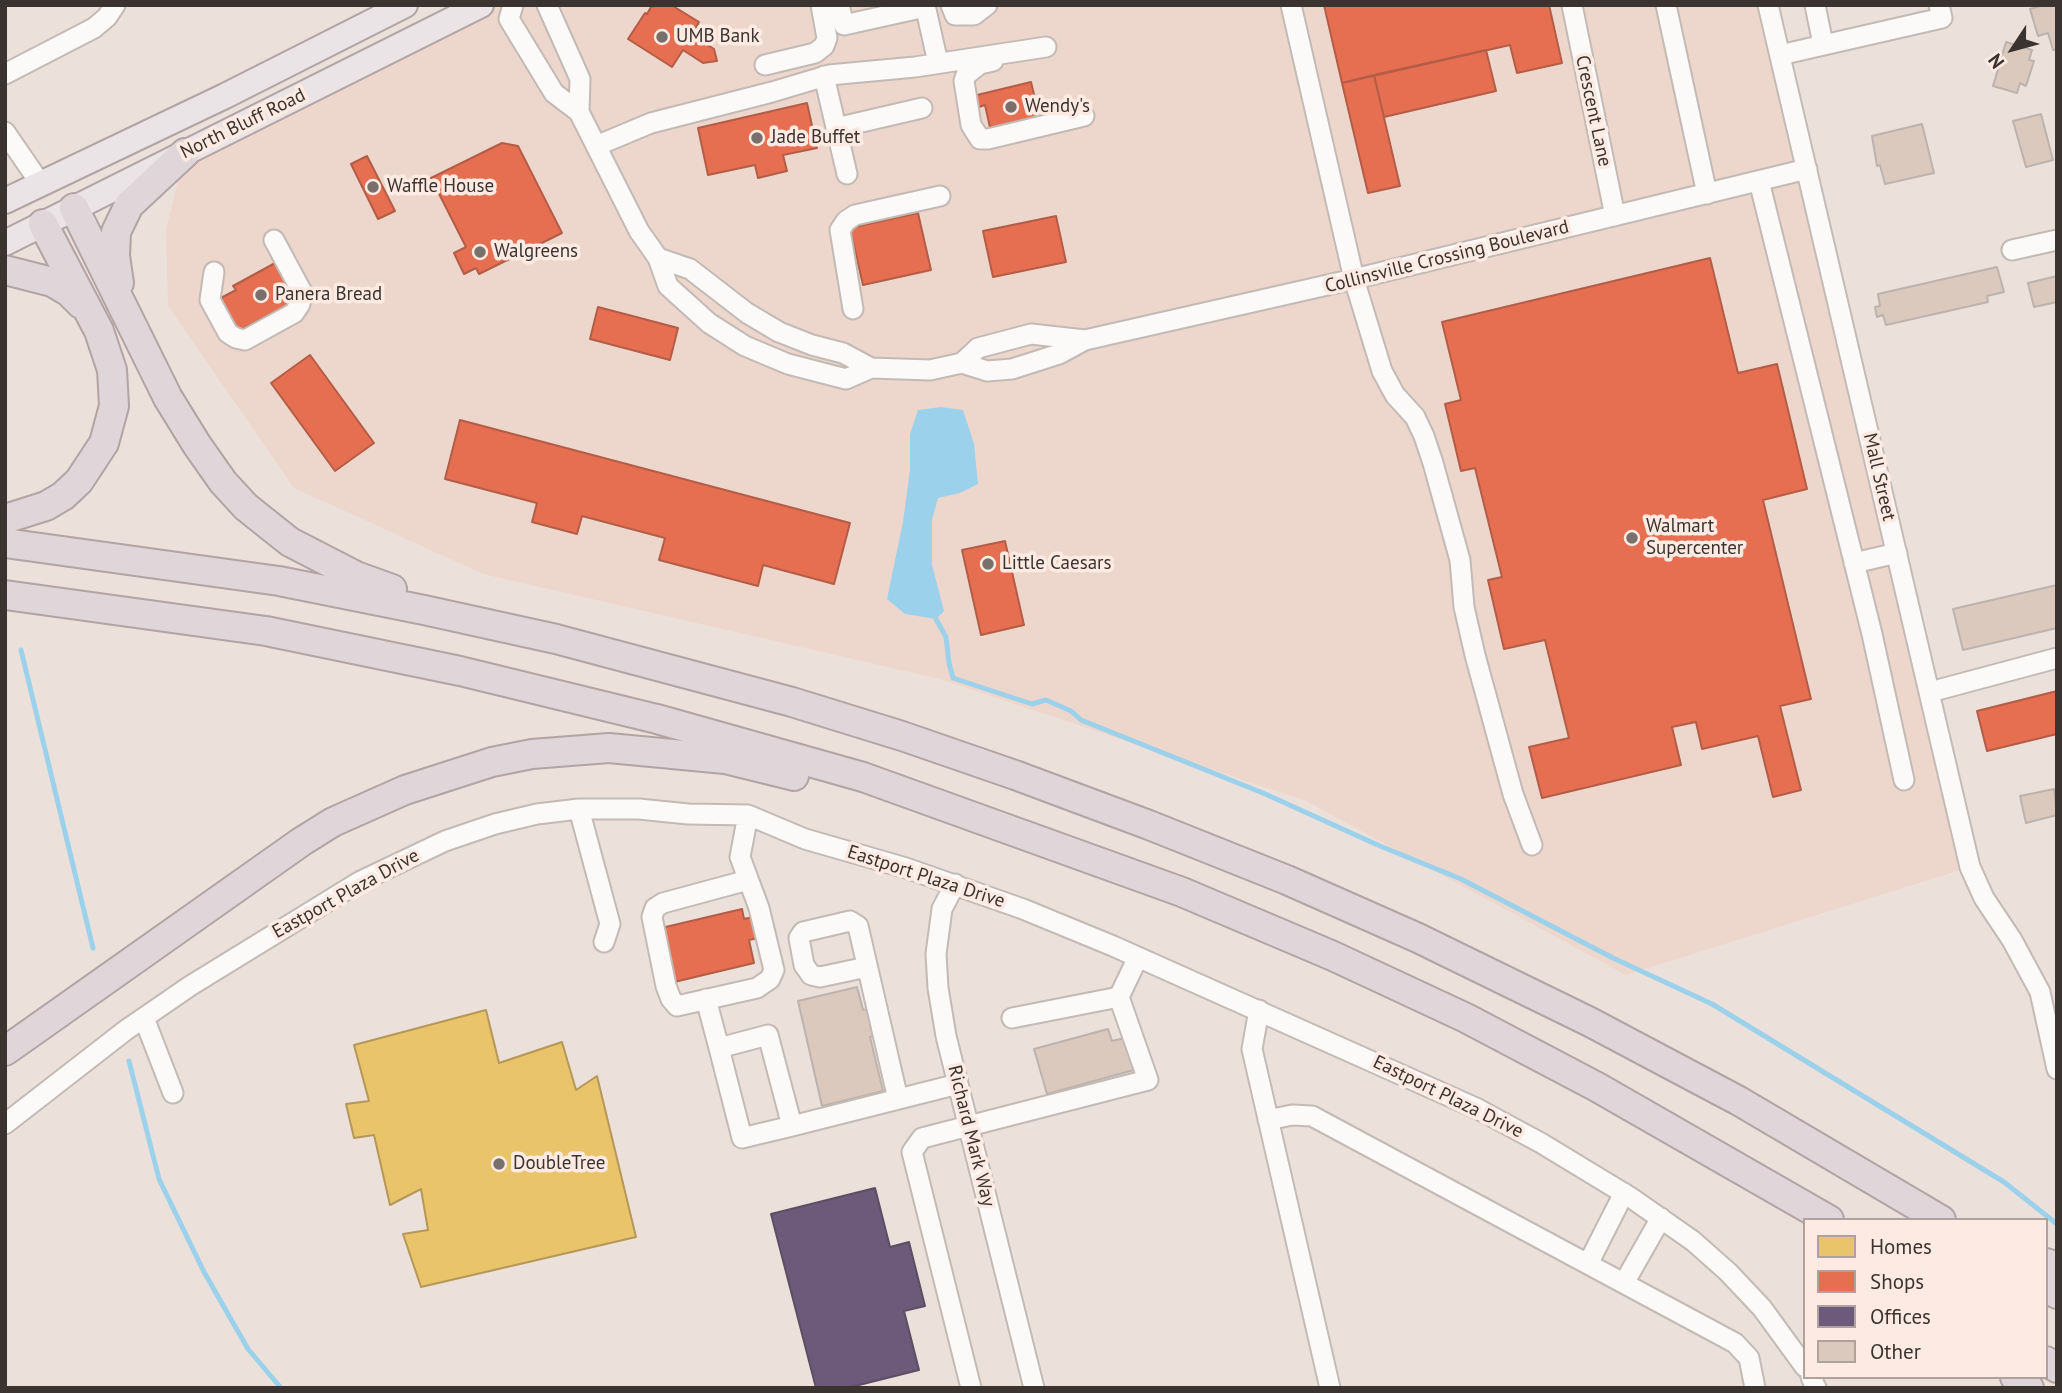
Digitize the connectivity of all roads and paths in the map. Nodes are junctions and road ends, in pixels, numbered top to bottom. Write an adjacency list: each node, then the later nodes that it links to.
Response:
1 (481, 5): 31 (main road, North Bluff Road)
2 (513, 5): 26 (street, Collinsville Crossing Boulevard)
3 (547, 5): 26 (street, Collinsville Crossing Boulevard)
4 (821, 5): 22 (street)
5 (987, 5): 15 (street)
6 (1291, 5): 49 (street)
7 (1572, 5): 40 (street, Crescent Lane)
8 (1666, 5): 36 (street)
9 (1768, 5): 20 (street, Mall Street)
10 (1815, 5): 17 (street)
11 (1939, 5): 17 (street)
12 (403, 6): 35 (main road, North Bluff Road)
13 (925, 6): 16 (street); 21 (street)
14 (114, 7): 23 (street)
15 (952, 8)
16 (842, 15)
17 (1823, 44): 20 (street)
18 (1046, 47): 19 (street)
19 (1020, 51): 21 (street); 27 (street)
20 (1780, 55): 32 (street, Mall Street)
21 (938, 63): 24 (street)
22 (765, 65)
23 (5, 74)
24 (824, 76): 28 (street); 30 (street)
25 (922, 108): 28 (street)
26 (579, 112): 30 (street, Collinsville Crossing Boulevard)
27 (1084, 116)
28 (836, 128): 33 (street)
29 (5, 132): 35 (street)
30 (596, 146): 46 (street, Collinsville Crossing Boulevard)
31 (185, 153): 39 (main road, North Bluff Road); 50 (highway)
32 (1807, 169): 34 (street, Collinsville Crossing Boulevard); 58 (street, Mall Street)
33 (847, 174)
34 (1759, 181): 36 (street, Collinsville Crossing Boulevard); 59 (street)
35 (40, 183): 38 (main road, North Bluff Road); 39 (main road); 41 (main road)
36 (1707, 194): 40 (street, Collinsville Crossing Boulevard)
37 (940, 197): 51 (street)
38 (5, 201)
39 (74, 208): 41 (main road, North Bluff Road); 50 (highway)
40 (1615, 216): 49 (street, Collinsville Crossing Boulevard)
41 (43, 224): 44 (main road, North Bluff Road); 52 (highway)
42 (274, 240): 48 (street)
43 (2057, 240): 45 (street)
44 (5, 243)
45 (2012, 250)
46 (658, 258): 55 (street, Collinsville Crossing Boulevard); 55 (street, Collinsville Crossing Boulevard)
47 (5, 270): 52 (highway)
48 (214, 272)
49 (1354, 279): 53 (street, Collinsville Crossing Boulevard); 68 (street)
50 (123, 306): 61 (highway)
51 (853, 309)
52 (90, 313): 56 (highway)
53 (1085, 340): 54 (street, Collinsville Crossing Boulevard); 54 (street, Collinsville Crossing Boulevard)
54 (962, 363): 55 (street, Collinsville Crossing Boulevard)
55 (871, 368)
56 (5, 519)
57 (5, 543): 61 (highway)
58 (1897, 553): 59 (street); 63 (street, Mall Street)
59 (1854, 563): 65 (street)
60 (5, 595): 64 (highway)
61 (424, 610): 93 (highway)
62 (2057, 658): 63 (street)
63 (1930, 692): 74 (street, Mall Street)
64 (863, 777): 81 (highway); 92 (highway)
65 (1904, 780)
66 (579, 809): 67 (street, Eastport Plaza Drive); 71 (street); 78 (street, Eastport Plaza Drive)
67 (748, 815): 69 (street); 70 (street, Eastport Plaza Drive)
68 (1532, 845)
69 (748, 880): 76 (street); 76 (street)
70 (955, 884): 72 (street, Eastport Plaza Drive); 83 (street, Richard Mark Way)
71 (604, 942)
72 (1138, 957): 75 (street); 77 (street, Eastport Plaza Drive)
73 (867, 967): 85 (street)
74 (2048, 991): 82 (street, Mall Street)
75 (1119, 997): 79 (street); 88 (street)
76 (706, 999): 80 (street)
77 (1259, 1010): 86 (street); 90 (street, Eastport Plaza Drive)
78 (144, 1018): 84 (street); 87 (street, Eastport Plaza Drive)
79 (1012, 1018)
80 (719, 1048): 89 (street); 89 (street)
81 (5, 1051)
82 (2057, 1069)
83 (958, 1084): 85 (street); 88 (street, Richard Mark Way)
84 (173, 1093)
85 (898, 1099): 89 (street)
86 (1268, 1120): 94 (street); 99 (street)
87 (5, 1124)
88 (969, 1125): 97 (street); 98 (street, Richard Mark Way)
89 (792, 1126)
90 (1624, 1193): 91 (street, Eastport Plaza Drive); 94 (street)
91 (1661, 1218): 95 (street); 96 (street, Eastport Plaza Drive)
92 (1826, 1218)
93 (1938, 1218)
94 (1588, 1264): 95 (street)
95 (1624, 1283): 100 (street)
96 (1803, 1364)
97 (971, 1388)
98 (1034, 1388)
99 (1330, 1388)
100 (1755, 1388)

